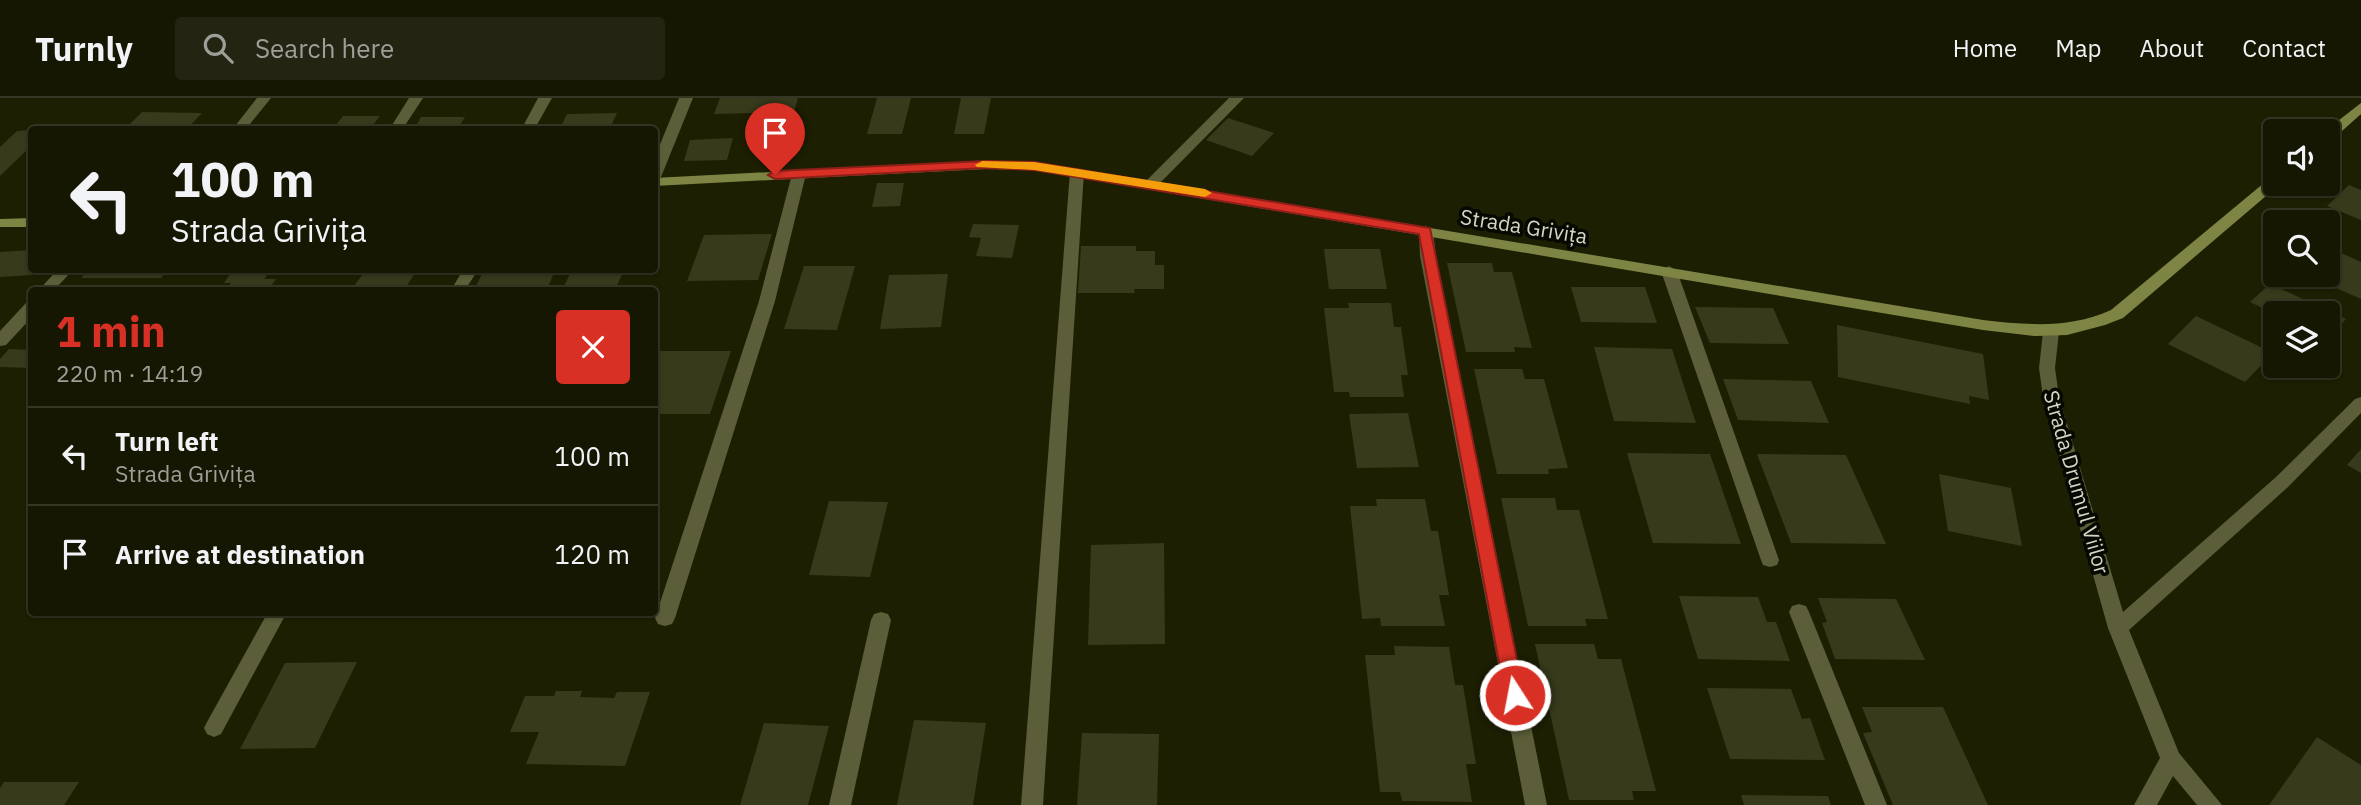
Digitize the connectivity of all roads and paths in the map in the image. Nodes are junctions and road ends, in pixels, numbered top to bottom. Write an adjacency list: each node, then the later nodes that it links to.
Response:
1 (264, 98): 8 (street)
2 (416, 98): 9 (street)
3 (545, 98): 10 (street)
4 (686, 98): 11 (street)
5 (1237, 98): 15 (street)
6 (2361, 107): 7 (street)
7 (2340, 125)
8 (241, 126)
9 (398, 126)
10 (529, 126)
11 (658, 169)
12 (1077, 172): 13 (street, Strada Grivița); 15 (street, Strada Grivița); 36 (street)
13 (799, 174): 14 (street, Strada Grivița); 30 (street)
14 (658, 179)
15 (1151, 184): 19 (street, Strada Grivița)
16 (2263, 191): 24 (street)
17 (28, 222): 18 (street)
18 (0, 223)
19 (1426, 231): 20 (street, Strada Grivița); 37 (street)
20 (1669, 271): 24 (street, Strada Grivița); 27 (street)
21 (62, 273): 22 (street)
22 (49, 287)
23 (28, 311): 25 (street)
24 (2051, 332): 32 (street, Strada Drumul Viilor)
25 (0, 341)
26 (2361, 403): 32 (street)
27 (1770, 560)
28 (1799, 612): 38 (street)
29 (276, 616): 33 (street)
30 (665, 618)
31 (881, 620): 35 (street)
32 (2118, 628): 34 (street, Strada Drumul Viilor)
33 (214, 729)
34 (2171, 759): 39 (street); 40 (street, Strada Drumul Viilor)
35 (840, 805)
36 (1032, 805)
37 (1536, 805)
38 (1876, 805)
39 (2145, 805)
40 (2211, 805)

